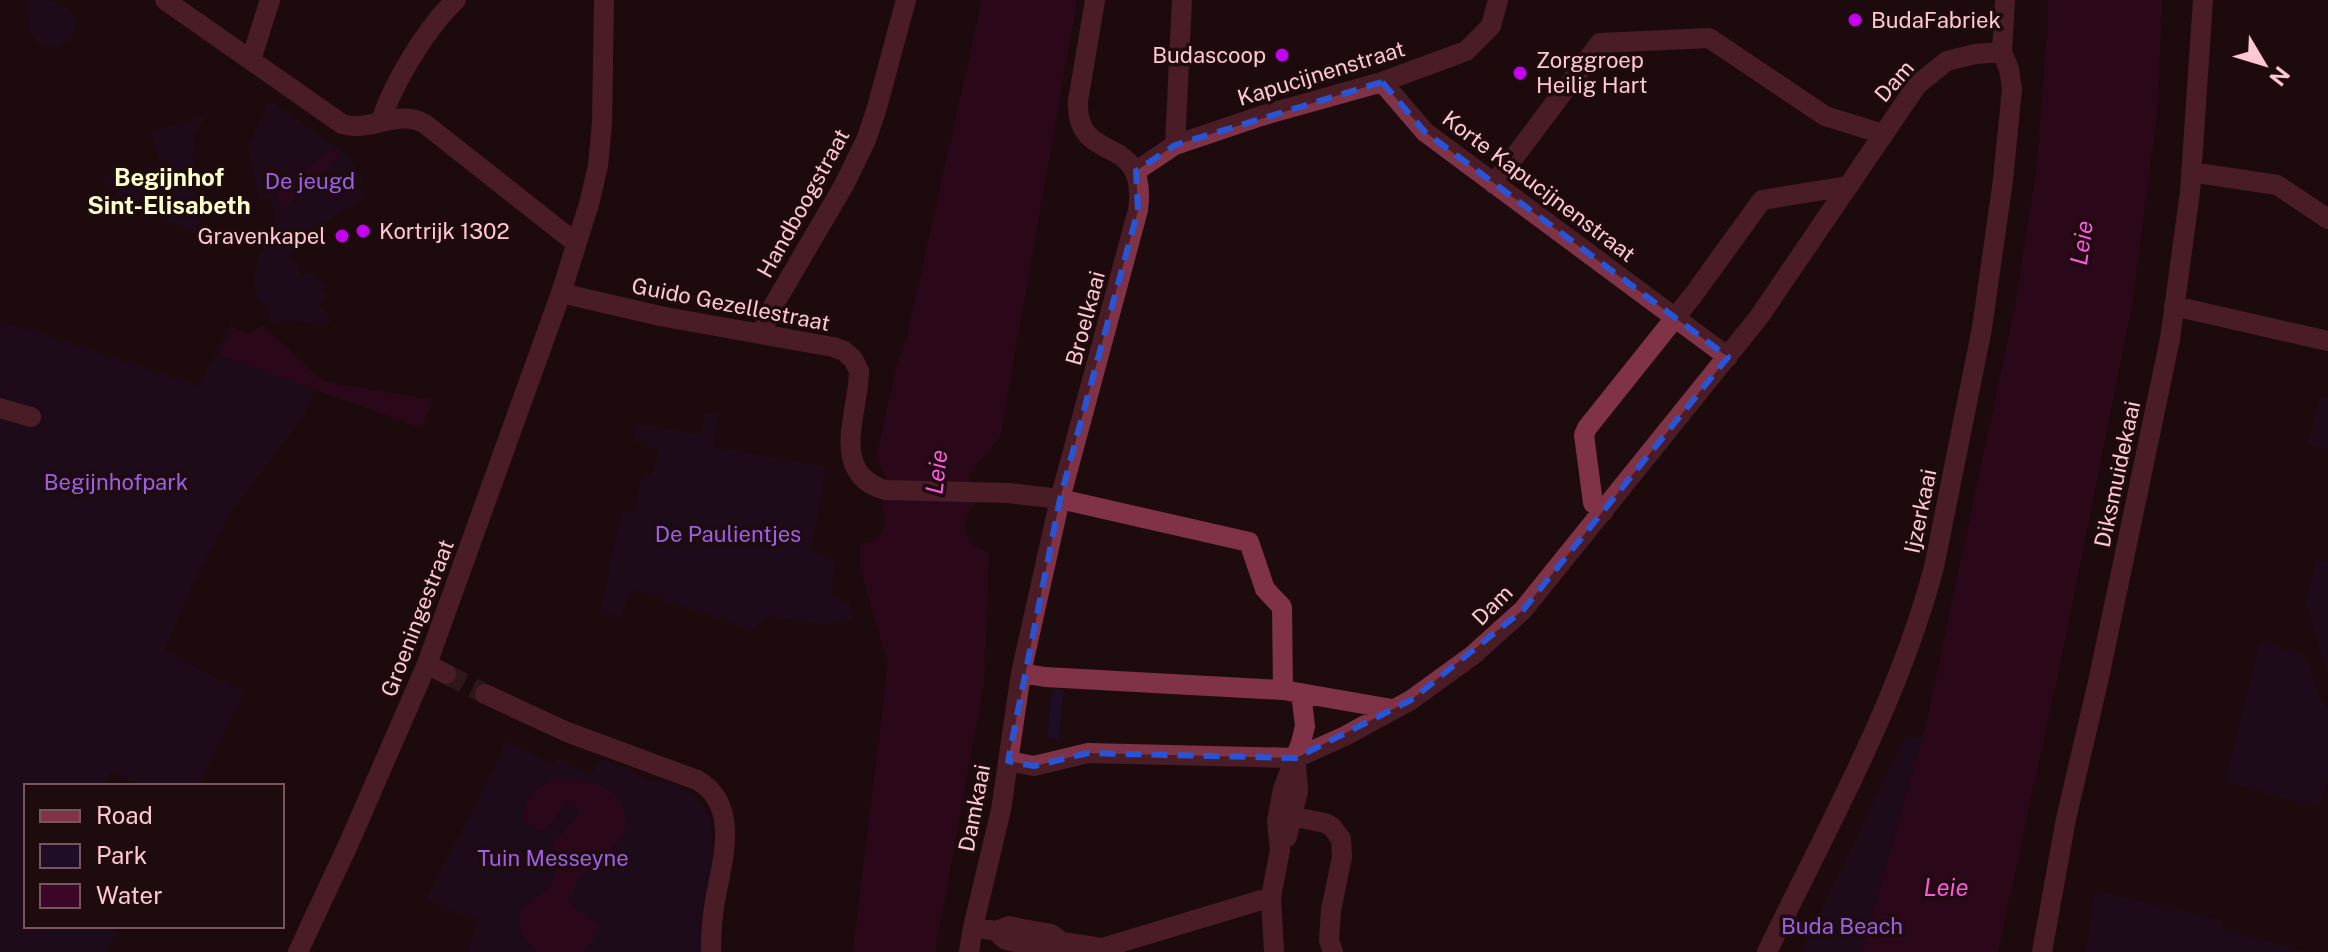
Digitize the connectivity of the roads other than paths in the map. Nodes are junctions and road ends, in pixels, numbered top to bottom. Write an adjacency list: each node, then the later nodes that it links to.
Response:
1 (165, 0): 12 (street)
2 (270, 0): 12 (street)
3 (456, 0): 14 (street)
4 (604, 0): 22 (street, Groeningestraat)
5 (1095, 0): 17 (street)
6 (1182, 0): 16 (street)
7 (1498, 0): 13 (street, Kapucijnenstraat)
8 (2005, 0): 11 (street)
9 (2203, 0): 18 (street, Diksmuidekaai)
10 (901, 1): 26 (street, Handboogstraat)
11 (2002, 52): 15 (street, Dam); 49 (street, Ijzerkaai)
12 (251, 60): 14 (street)
13 (1382, 82): 16 (street, Kapucijnenstraat); 19 (street, Korte Kapucijnenstraat)
14 (381, 121): 22 (street)
15 (1883, 134): 19 (street); 20 (street, Dam)
16 (1175, 145): 17 (street, Kapucijnenstraat)
17 (1136, 171): 31 (street, Broelkaai)
18 (2191, 172): 21 (street); 24 (street, Diksmuidekaai)
19 (1494, 184): 25 (street, Korte Kapucijnenstraat)
20 (1848, 186): 25 (street); 28 (street, Dam)
21 (2328, 219)
22 (576, 243): 23 (street, Groeningestraat)
23 (561, 293): 26 (street, Guido Gezellestraat); 33 (street, Groeningestraat)
24 (2174, 306): 27 (street); 50 (street, Diksmuidekaai)
25 (1676, 318): 28 (street); 32 (street)
26 (761, 334): 31 (street, Guido Gezellestraat)
27 (2328, 341)
28 (1728, 357): 32 (street, Dam)
29 (0, 408): 30 (street)
30 (31, 417)
31 (1060, 499): 34 (street, Broelkaai); 36 (street, Guido Gezellestraat)
32 (1604, 511): 38 (street, Dam)
33 (427, 664): 35 (street); 44 (street, Groeningestraat)
34 (1021, 673): 36 (street); 40 (street, Damkaai)
35 (446, 674)
36 (1292, 692): 38 (street); 39 (street)
37 (485, 694): 45 (street)
38 (1392, 709): 39 (street, Dam)
39 (1296, 758): 40 (street, Dam); 42 (street)
40 (1008, 761): 43 (street, Damkaai)
41 (1305, 819): 48 (street)
42 (1271, 897): 43 (street); 47 (street)
43 (973, 927): 46 (street, Damkaai)
44 (298, 952)
45 (711, 952)
46 (969, 952)
47 (1274, 952)
48 (1333, 952)
49 (1767, 952)
50 (2042, 952)

